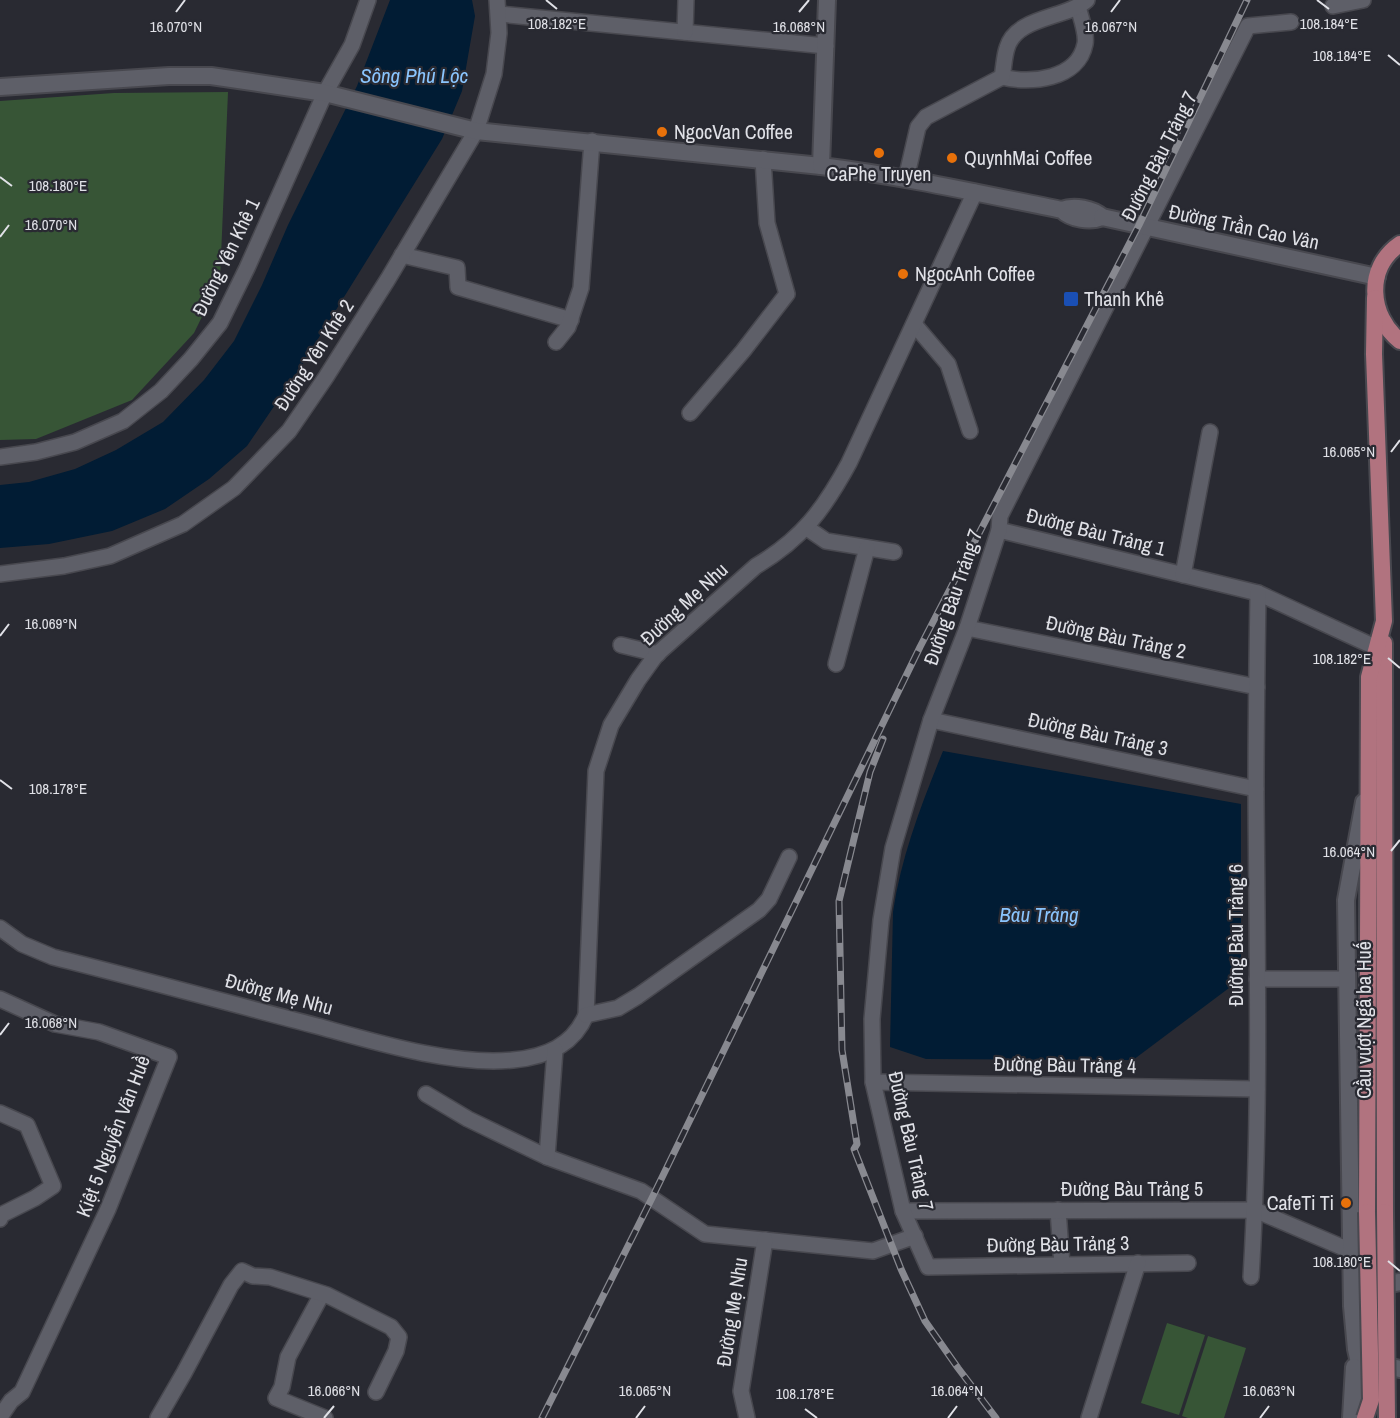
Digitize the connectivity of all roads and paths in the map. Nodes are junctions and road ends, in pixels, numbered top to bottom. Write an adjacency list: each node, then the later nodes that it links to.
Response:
1 (368, 0): 13 (street, Đường Yên Khê 1)
2 (686, 0): 9 (street)
3 (827, 0): 10 (street)
4 (1363, 0): 6 (street)
5 (1083, 4): 11 (street); 11 (street)
6 (1334, 6)
7 (498, 7): 9 (street); 14 (street, Đường Yên Khê 2)
8 (1292, 22): 20 (street, Đường Bàu Trảng 7)
9 (685, 32): 10 (street)
10 (826, 46): 17 (street)
11 (1002, 76): 18 (street)
12 (0, 87): 13 (street)
13 (325, 93): 14 (street); 34 (street, Đường Yên Khê 1)
14 (476, 131): 15 (street); 23 (street, Đường Yên Khê 2)
15 (592, 141): 16 (street); 27 (street)
16 (763, 159): 17 (street); 31 (street)
17 (821, 166): 18 (street)
18 (906, 179): 19 (street)
19 (975, 192): 20 (street, Đường Trần Cao Vân); 28 (street, Đường Mẹ Nhu)
20 (1147, 227): 25 (street, Đường Trần Cao Vân); 36 (street, Đường Bàu Trảng 7)
21 (1400, 236): 24 (main road)
22 (1400, 244): 24 (main road)
23 (402, 255): 27 (street); 39 (street, Đường Yên Khê 2)
24 (1384, 260): 25 (main road)
25 (1377, 277): 26 (main road)
26 (1375, 298): 29 (main road); 42 (main road)
27 (571, 320): 30 (street)
28 (914, 324): 32 (street); 35 (street, Đường Mẹ Nhu)
29 (1400, 341)
30 (556, 342)
31 (690, 413)
32 (970, 431)
33 (1210, 432): 40 (street, Đường Bàu Trảng 1)
34 (0, 457)
35 (807, 528): 37 (street); 46 (street, Đường Mẹ Nhu)
36 (999, 530): 40 (street, Đường Bàu Trảng 1); 43 (street, Đường Bàu Trảng 7)
37 (867, 548): 38 (street); 47 (street)
38 (894, 552)
39 (0, 574)
40 (1183, 575): 41 (street, Đường Bàu Trảng 1)
41 (1258, 593): 45 (street, Đường Bàu Trảng 1); 48 (street, Đường Bàu Trảng 6)
42 (1384, 621): 45 (main road, Cầu vượt Ngã ba Huế); 90 (main road, Cầu vượt Ngã ba Huế, bridge)
43 (967, 628): 48 (street, Đường Bàu Trảng 2); 49 (street, Đường Bàu Trảng 7)
44 (621, 645): 46 (street)
45 (1377, 648): 50 (main road, Cầu vượt Ngã ba Huế)
46 (658, 654): 57 (street, Đường Mẹ Nhu)
47 (836, 664)
48 (1257, 687): 51 (street, Đường Bàu Trảng 6)
49 (931, 720): 51 (street, Đường Bàu Trảng 3); 59 (street, Đường Bàu Trảng 7)
50 (1368, 780): 55 (street); 88 (main road, Cầu vượt Ngã ba Huế, bridge)
51 (1256, 789): 54 (street, Đường Bàu Trảng 6)
52 (789, 857): 57 (street)
53 (0, 928): 58 (street, Đường Mẹ Nhu)
54 (1257, 979): 55 (street); 60 (street, Đường Bàu Trảng 6)
55 (1347, 979): 70 (street)
56 (0, 999): 82 (street, Kiệt 5 Nguyễn Văn Huề)
57 (586, 1016): 58 (street, Đường Mẹ Nhu)
58 (555, 1050): 63 (street)
59 (873, 1082): 60 (street, Đường Bàu Trảng 4); 66 (street, Đường Bàu Trảng 7)
60 (1257, 1089): 65 (street, Đường Bàu Trảng 6)
61 (426, 1094): 63 (street, Đường Mẹ Nhu)
62 (0, 1113): 67 (street, Kiệt 5 Nguyễn Văn Huề)
63 (547, 1157): 69 (street, Đường Mẹ Nhu)
64 (1058, 1210): 65 (street, Đường Bàu Trảng 5); 66 (street, Đường Bàu Trảng 5); 73 (street)
65 (1255, 1210): 70 (street, Đường Bàu Trảng 5); 75 (street, Đường Bàu Trảng 6)
66 (903, 1211): 68 (street, Đường Bàu Trảng 7)
67 (0, 1219)
68 (915, 1236): 69 (street, Đường Mẹ Nhu); 74 (street, Đường Bàu Trảng 7)
69 (765, 1240): 85 (street, Đường Mẹ Nhu)
70 (1352, 1251): 78 (street)
71 (1138, 1263): 72 (street, Đường Bàu Trảng 3); 73 (street, Đường Bàu Trảng 3); 86 (street)
72 (1188, 1263)
73 (1062, 1264): 74 (street, Đường Bàu Trảng 3)
74 (928, 1267)
75 (1251, 1276)
76 (1400, 1282): 78 (street)
77 (322, 1294): 81 (street); 83 (street); 84 (street)
78 (1352, 1306): 79 (street)
79 (1356, 1348): 80 (street); 87 (street); 89 (street)
80 (1400, 1369)
81 (376, 1392)
82 (0, 1417)
83 (158, 1418)
84 (325, 1418)
85 (747, 1418)
86 (1089, 1418)
87 (1351, 1418)
88 (1365, 1418)
89 (1371, 1418)
90 (1387, 1418)

